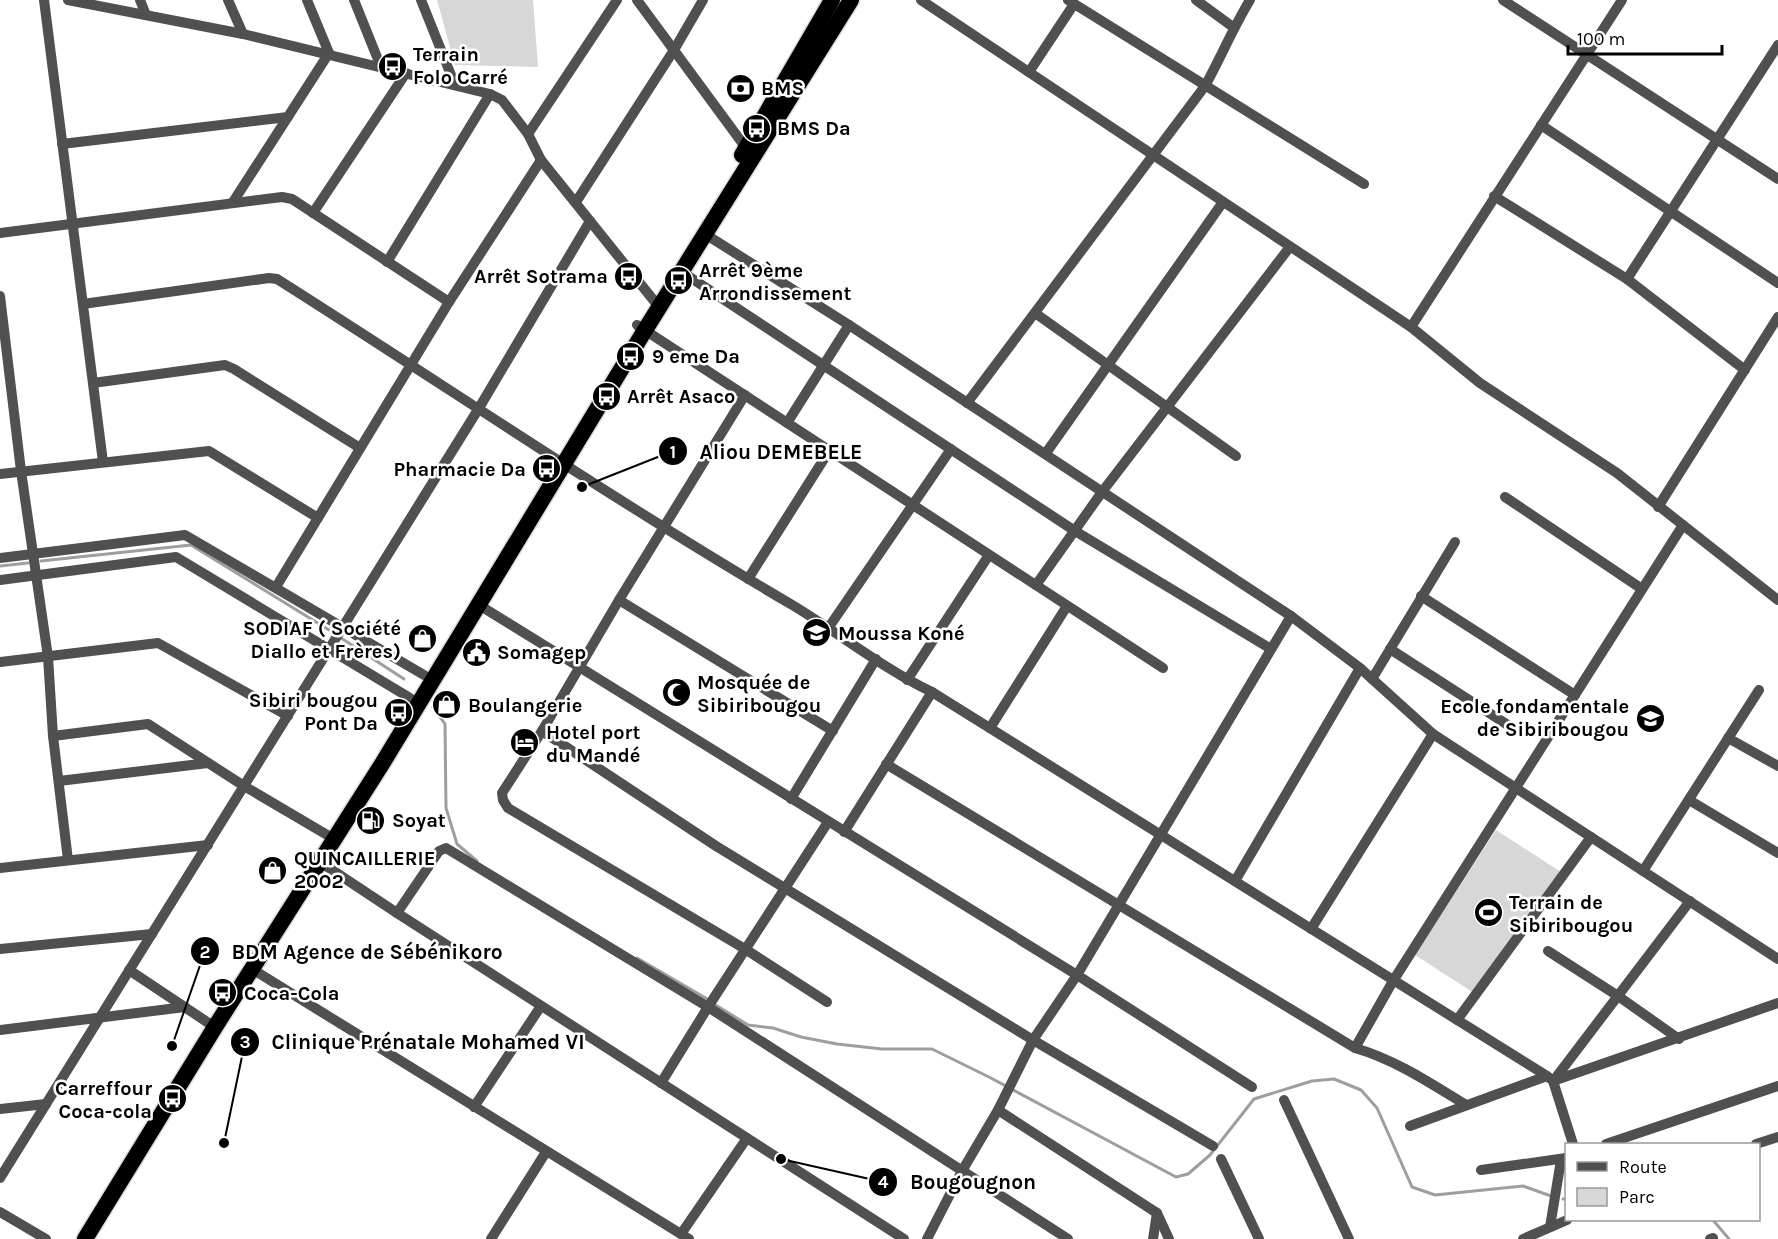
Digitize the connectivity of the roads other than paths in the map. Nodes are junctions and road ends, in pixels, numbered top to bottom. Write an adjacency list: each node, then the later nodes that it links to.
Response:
1 (44, 0): 36 (street)
2 (68, 0): 19 (street)
3 (140, 0): 19 (street)
4 (228, 0): 21 (street)
5 (307, 0): 24 (street)
6 (354, 0): 26 (street)
7 (421, 0): 29 (street)
8 (617, 0): 34 (street)
9 (637, 0): 23 (street)
10 (703, 0): 23 (street)
11 (832, 0): 37 (highway)
12 (851, 0): 51 (highway)
13 (921, 0): 27 (street)
14 (1196, 0): 20 (street)
15 (1250, 0): 20 (street)
16 (1503, 0): 25 (street)
17 (1622, 0): 25 (street)
18 (1071, 2): 27 (street); 30 (street)
19 (146, 15): 21 (street)
20 (1233, 27): 30 (street)
21 (243, 34): 24 (street)
22 (1778, 45): 35 (street)
23 (674, 50): 37 (street); 44 (street)
24 (329, 53): 26 (street); 32 (street)
25 (1587, 54): 33 (street); 35 (street)
26 (381, 67): 28 (street)
27 (1029, 72): 38 (street)
28 (406, 73): 29 (street); 47 (street)
29 (455, 85): 31 (street)
30 (1205, 86): 38 (street); 41 (street)
31 (490, 94): 34 (street); 53 (street)
32 (288, 117): 36 (street); 43 (street)
33 (1541, 125): 42 (street); 46 (street)
34 (528, 134): 39 (street)
35 (1717, 139): 40 (street); 46 (street)
36 (62, 144): 49 (street)
37 (746, 148): 59 (highway)
38 (1153, 155): 45 (street); 62 (street)
39 (541, 160): 44 (street); 58 (street)
40 (1777, 175)
41 (1364, 184)
42 (1494, 196): 55 (street); 65 (street)
43 (233, 202): 47 (street); 49 (street)
44 (576, 202): 48 (street)
45 (1223, 202): 52 (street); 69 (street)
46 (1671, 211): 55 (street); 56 (street)
47 (313, 213): 53 (street)
48 (590, 221): 59 (street); 76 (street)
49 (72, 223): 50 (street); 60 (street)
50 (0, 232)
51 (705, 234): 54 (highway); 64 (street)
52 (1289, 248): 65 (street); 75 (street)
53 (387, 262): 58 (street)
54 (682, 272): 59 (highway); 68 (street)
55 (1627, 279): 70 (street)
56 (1778, 283)
57 (0, 296): 61 (street)
58 (449, 302): 67 (street)
59 (656, 303): 66 (highway)
60 (83, 304): 67 (street); 71 (street)
61 (1, 310): 72 (street)
62 (1035, 313): 69 (street); 74 (street)
63 (1778, 317): 70 (street)
64 (849, 325): 68 (street); 74 (street)
65 (1411, 327): 90 (street)
66 (641, 328): 73 (street); 83 (highway)
67 (411, 364): 76 (street); 78 (street)
68 (824, 365): 77 (street); 79 (street)
69 (1108, 365): 75 (street); 81 (street)
70 (1745, 370): 90 (street)
71 (93, 382): 78 (street); 84 (street)
72 (5, 388): 85 (street)
73 (745, 395): 77 (street); 93 (street)
74 (967, 403): 81 (street)
75 (1166, 406): 82 (street); 87 (street)
76 (479, 408): 83 (street); 111 (street)
77 (787, 423): 80 (street)
78 (360, 448): 91 (street)
79 (951, 449): 89 (street); 94 (street)
80 (829, 451): 89 (street); 100 (street)
81 (1046, 453): 87 (street)
82 (1236, 456)
83 (558, 461): 93 (street); 108 (highway); 122 (highway)
84 (103, 462): 85 (street); 91 (street)
85 (21, 471): 86 (street); 96 (street)
86 (0, 474)
87 (1102, 492): 94 (street); 110 (street)
88 (1504, 497): 104 (street)
89 (913, 505): 97 (street); 112 (street)
90 (1658, 507): 92 (street)
91 (318, 518): 103 (street)
92 (1683, 525): 104 (street); 107 (street)
93 (664, 529): 100 (street); 106 (street)
94 (1075, 531): 102 (street); 114 (street)
95 (1455, 542): 105 (street)
96 (34, 554): 98 (street); 99 (street); 103 (street)
97 (989, 555): 102 (street); 124 (street)
98 (0, 558)
99 (36, 576): 101 (street); 113 (street); 116 (street)
100 (748, 579): 112 (street)
101 (0, 580)
102 (1036, 585): 109 (street)
103 (276, 587): 111 (street)
104 (1642, 589): 127 (street)
105 (1421, 596): 115 (street); 127 (street)
106 (619, 600): 119 (street); 133 (street)
107 (1778, 600)
108 (479, 605): 119 (street); 148 (highway)
109 (1067, 606): 120 (street); 130 (street)
110 (1291, 615): 114 (street); 121 (street)
111 (343, 627): 113 (street); 122 (street)
112 (829, 627): 117 (street)
113 (330, 649): 128 (street); 129 (street)
114 (1271, 649): 147 (street)
115 (1390, 649): 123 (street); 131 (street)
116 (48, 657): 118 (street); 129 (street); 135 (street)
117 (876, 659): 124 (street); 133 (street)
118 (0, 662)
119 (579, 666): 132 (street); 143 (street)
120 (1162, 668)
121 (1360, 668): 123 (street); 156 (street)
122 (424, 675): 128 (highway)
123 (1372, 679): 134 (street)
124 (907, 680): 126 (street)
125 (1759, 690): 136 (street)
126 (933, 692): 130 (street); 138 (street)
127 (1575, 695): 142 (street)
128 (410, 698): 148 (highway)
129 (288, 716): 141 (street)
130 (990, 728): 147 (street)
131 (1514, 729)
132 (542, 731): 157 (street); 164 (street)
133 (833, 731): 143 (street)
134 (1433, 734): 142 (street); 161 (street)
135 (53, 736): 137 (street); 140 (street)
136 (1728, 738): 139 (street); 144 (street)
137 (208, 763): 140 (street); 141 (street)
138 (886, 764): 146 (street); 159 (street)
139 (1778, 766)
140 (59, 781): 153 (street)
141 (244, 786): 148 (street); 150 (street)
142 (1516, 788): 149 (street); 170 (street)
143 (791, 799): 145 (street)
144 (1689, 800): 151 (street); 155 (street)
145 (828, 822): 146 (street); 157 (street)
146 (843, 831): 169 (street)
147 (1161, 834): 156 (street); 159 (street)
148 (330, 836): 152 (highway)
149 (1591, 837): 155 (street); 178 (street)
150 (208, 845): 153 (street); 162 (street)
151 (1778, 853)
152 (315, 859): 160 (street); 167 (highway); 179 (highway)
153 (68, 860): 154 (street)
154 (0, 868)
155 (1643, 871): 158 (street)
156 (1235, 881): 161 (street)
157 (785, 888): 164 (street); 182 (street)
158 (1690, 901): 166 (street); 171 (street)
159 (1118, 906): 169 (street); 183 (street)
160 (397, 914): 174 (street); 176 (street)
161 (1311, 929): 170 (street)
162 (152, 934): 163 (street); 168 (street)
163 (0, 949)
164 (745, 949): 172 (street); 176 (street)
165 (1548, 951): 171 (street)
166 (1778, 959)
167 (252, 969): 191 (street); 214 (highway)
168 (129, 970): 175 (street); 177 (street)
169 (1077, 975): 182 (street); 187 (street)
170 (1393, 981): 178 (street); 183 (street)
171 (1618, 996): 181 (street); 184 (street)
172 (828, 1002)
173 (1778, 1003): 181 (street)
174 (541, 1006): 185 (street); 191 (street)
175 (185, 1007): 177 (street); 179 (street)
176 (708, 1007): 185 (street); 205 (street)
177 (100, 1017): 180 (street); 189 (street)
178 (1457, 1020): 184 (street)
179 (207, 1022): 213 (highway)
180 (0, 1030)
181 (1679, 1039): 184 (street)
182 (1033, 1040): 193 (street); 200 (street)
183 (1355, 1048): 190 (street)
184 (1550, 1078): 190 (street); 197 (street)
185 (661, 1083): 196 (street)
186 (1778, 1086): 198 (street)
187 (1252, 1087)
188 (1284, 1100): 222 (street)
189 (46, 1104): 192 (street); 206 (street)
190 (1466, 1105): 194 (street)
191 (474, 1107): 201 (street)
192 (0, 1109)
193 (998, 1110): 205 (street); 208 (street)
194 (1410, 1126)
195 (1778, 1137): 199 (street)
196 (747, 1138): 211 (street); 216 (street)
197 (1573, 1143)
198 (1609, 1143)
199 (1759, 1143)
200 (1213, 1146)
201 (546, 1152): 211 (street); 215 (street)
202 (1221, 1159): 221 (street)
203 (1564, 1159): 204 (street); 210 (street)
204 (1481, 1170)
205 (962, 1171): 217 (street); 218 (street)
206 (0, 1178)
207 (0, 1212): 212 (street)
208 (1157, 1214): 219 (street); 220 (street)
209 (1565, 1221): 210 (street)
210 (1550, 1227): 223 (street)
211 (685, 1236)
212 (46, 1239)
213 (71, 1239)
214 (85, 1239)
215 (491, 1239)
216 (904, 1239)
217 (927, 1239)
218 (1068, 1239)
219 (1153, 1239)
220 (1169, 1239)
221 (1259, 1239)
222 (1349, 1239)
223 (1522, 1239)

